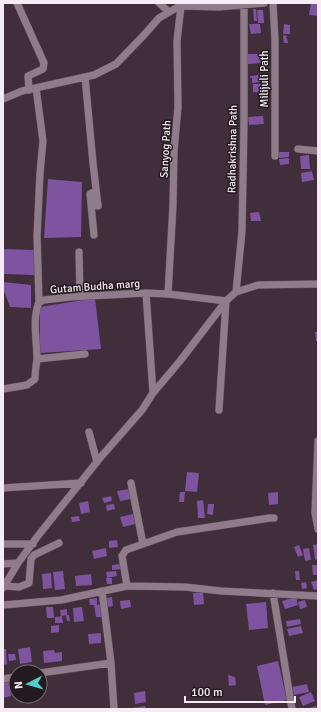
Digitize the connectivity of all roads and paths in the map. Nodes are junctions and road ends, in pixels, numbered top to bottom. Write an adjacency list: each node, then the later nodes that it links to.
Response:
1 (18, 3): 9 (street)
2 (159, 3): 7 (street)
3 (264, 3): 6 (street)
4 (273, 3): 13 (street, Milijuli Path)
5 (182, 4): 6 (street); 7 (street); 21 (street, Sanyog Path)
6 (244, 5): 19 (street, Radhakrishna Path)
7 (169, 12): 8 (street)
8 (85, 77): 9 (street); 14 (street)
9 (33, 89): 10 (street); 24 (street)
10 (3, 99)
11 (298, 149): 12 (street)
12 (318, 151)
13 (275, 156)
14 (96, 191): 15 (street); 16 (street)
15 (98, 206)
16 (94, 235)
17 (79, 252): 22 (street)
18 (318, 284): 19 (street)
19 (236, 292): 23 (street)
20 (146, 293): 21 (street, Gutam Budha marg); 22 (street, Gutam Budha marg); 28 (street)
21 (168, 294): 23 (street, Gutam Budha marg)
22 (80, 296): 24 (street, Gutam Budha marg)
23 (226, 301): 28 (street); 29 (street)
24 (39, 302): 26 (street, Gutam Budha marg)
25 (85, 354): 26 (street)
26 (37, 359): 27 (street, Gutam Budha marg)
27 (3, 389)
28 (153, 393): 32 (street)
29 (220, 410)
30 (89, 432): 32 (street)
31 (318, 441): 37 (street)
32 (98, 462): 33 (street)
33 (81, 483): 35 (street); 40 (street)
34 (131, 483): 41 (street)
35 (3, 488)
36 (274, 518): 41 (street)
37 (318, 529)
38 (59, 543): 45 (street)
39 (3, 544): 40 (street)
40 (33, 544): 42 (street)
41 (143, 544): 44 (street)
42 (18, 563): 43 (street); 45 (street)
43 (3, 564)
44 (127, 586): 46 (street); 47 (street)
45 (3, 587)
46 (102, 591): 49 (street); 50 (street)
47 (273, 593): 48 (street); 53 (street)
48 (318, 596)
49 (3, 605)
50 (111, 663): 51 (street); 52 (street)
51 (48, 672)
52 (114, 709)
53 (292, 709)

